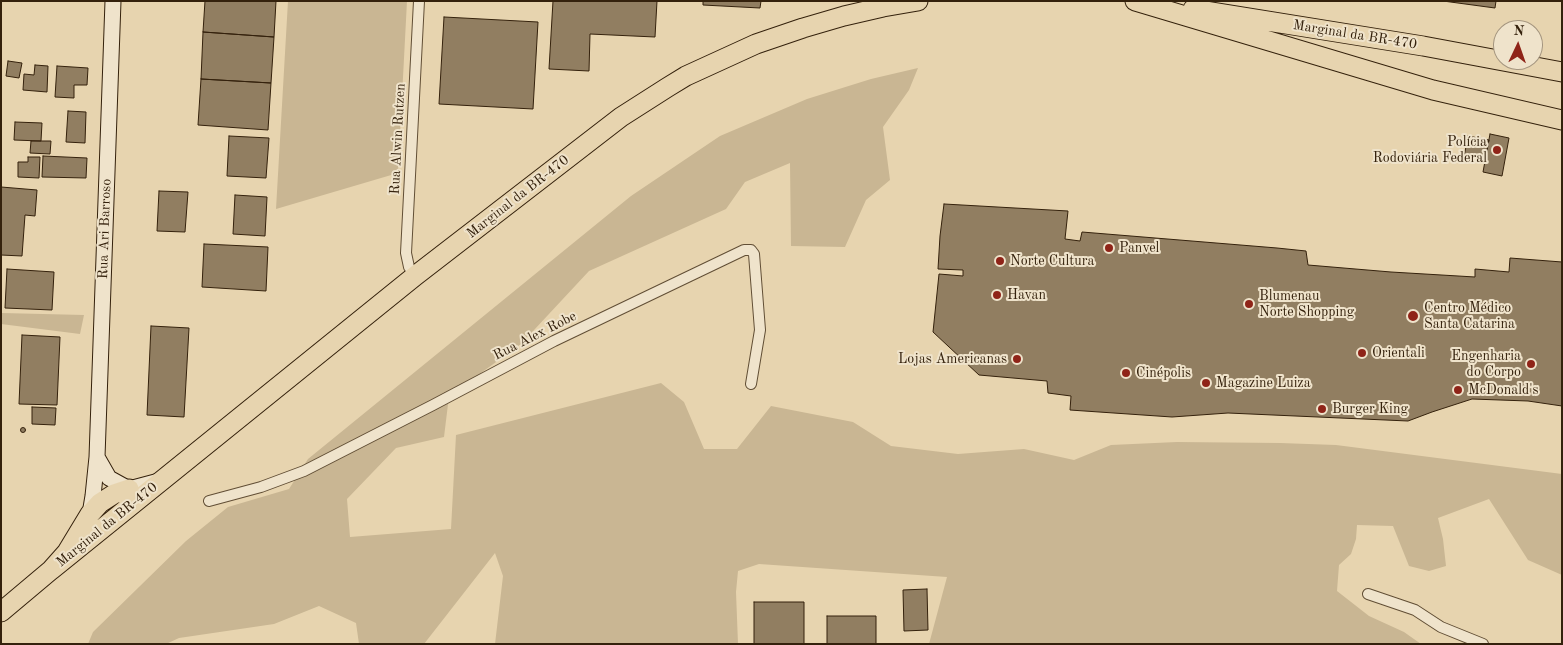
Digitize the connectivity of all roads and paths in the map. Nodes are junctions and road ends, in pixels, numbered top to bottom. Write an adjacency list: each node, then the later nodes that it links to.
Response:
1 (113, 1): 10 (street, Rua Ari Barroso)
2 (419, 1): 8 (street, Rua Alwin Rutzen)
3 (918, 1): 8 (highway, Marginal da BR-470)
4 (1135, 1): 7 (highway)
5 (1147, 1): 6 (highway, Marginal da BR-470)
6 (1562, 72)
7 (1562, 120)
8 (415, 276): 11 (highway, Marginal da BR-470)
9 (751, 384): 13 (street, Rua Alex Robe)
10 (97, 457): 12 (street); 14 (street, Rua Ari Barroso)
11 (164, 480): 12 (street, Marginal da BR-470); 15 (highway, Marginal da BR-470)
12 (129, 489): 14 (highway)
13 (209, 501)
14 (90, 514): 15 (highway)
15 (51, 570): 17 (highway)
16 (1368, 594): 18 (street)
17 (4, 610)
18 (1483, 644)

